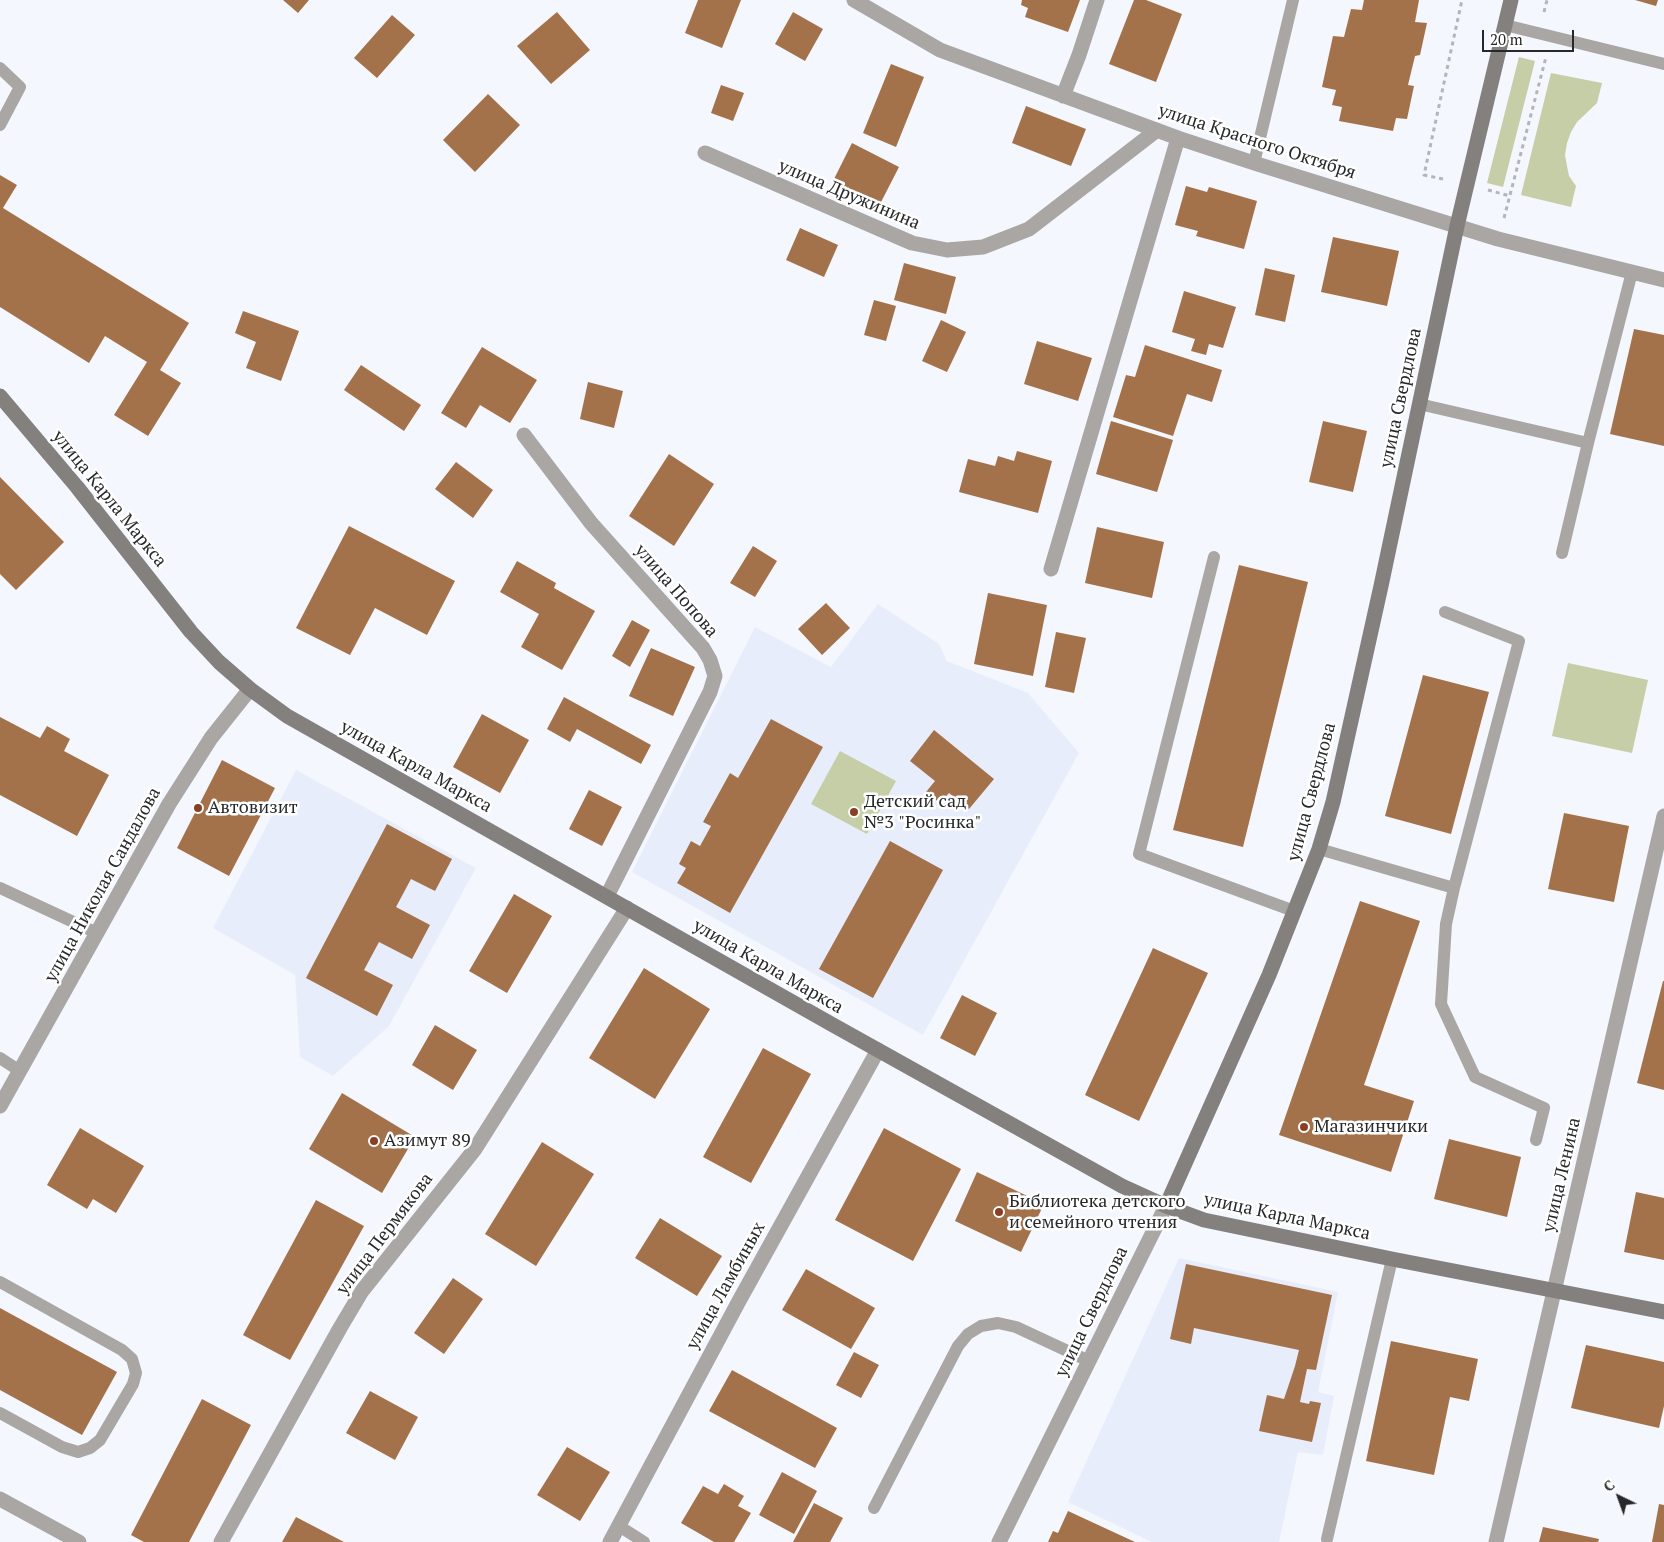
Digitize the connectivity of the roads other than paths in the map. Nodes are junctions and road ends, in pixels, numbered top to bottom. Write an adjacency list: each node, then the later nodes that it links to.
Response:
1 (854, 0): 8 (street, улица Красного Октября)
2 (1097, 0): 8 (street)
3 (1293, 0): 13 (lane)
4 (1511, 0): 5 (street, улица Свердлова)
5 (1505, 25): 6 (lane); 14 (street, улица Свердлова)
6 (1664, 64)
7 (0, 68): 9 (lane)
8 (1063, 96): 10 (street, улица Красного Октября)
9 (0, 125)
10 (1156, 130): 11 (street, улица Красного Октября); 12 (street, улица Дружинина)
11 (1178, 138): 13 (street, улица Красного Октября); 23 (street)
12 (704, 153)
13 (1254, 164): 14 (street, улица Красного Октября)
14 (1457, 226): 15 (street, улица Красного Октября); 18 (street, улица Свердлова)
15 (1632, 272): 16 (street, улица Красного Октября); 20 (lane)
16 (1664, 280)
17 (0, 396): 25 (street, улица Карла Маркса)
18 (1419, 404): 20 (lane); 27 (street, улица Свердлова)
19 (524, 435): 30 (street, улица Попова)
20 (1588, 443): 21 (lane)
21 (1562, 553)
22 (1214, 557): 32 (lane)
23 (1051, 568)
24 (1444, 612): 29 (lane)
25 (250, 689): 30 (street, улица Карла Маркса); 33 (street, улица Николая Сандалова)
26 (1664, 816): 42 (street, улица Ленина)
27 (1319, 849): 29 (lane); 32 (street, улица Свердлова)
28 (0, 888): 33 (lane)
29 (1454, 888): 38 (lane)
30 (607, 896): 31 (street, улица Карла Маркса)
31 (627, 908): 34 (street, улица Карла Маркса); 51 (street, улица Пермякова)
32 (1294, 911): 39 (street, улица Свердлова)
33 (97, 933): 36 (street, улица Николая Сандалова)
34 (878, 1050): 39 (street, улица Карла Маркса); 48 (street, улица Ламбиных)
35 (0, 1058): 36 (lane)
36 (20, 1071): 37 (street, улица Николая Сандалова)
37 (0, 1106)
38 (1536, 1140)
39 (1166, 1206): 40 (street, улица Карла Маркса); 44 (street, улица Свердлова)
40 (1392, 1259): 42 (street, улица Карла Маркса); 49 (lane)
41 (0, 1282): 45 (lane)
42 (1554, 1291): 43 (street, улица Карла Маркса); 55 (street, улица Ленина)
43 (1664, 1312)
44 (1089, 1360): 47 (lane); 54 (street, улица Свердлова)
45 (0, 1413)
46 (0, 1499): 50 (street)
47 (874, 1508)
48 (619, 1526): 52 (street, улица Ламбиных); 53 (lane)
49 (1327, 1539)
50 (79, 1542)
51 (221, 1542)
52 (610, 1542)
53 (644, 1542)
54 (1000, 1542)
55 (1496, 1542)

